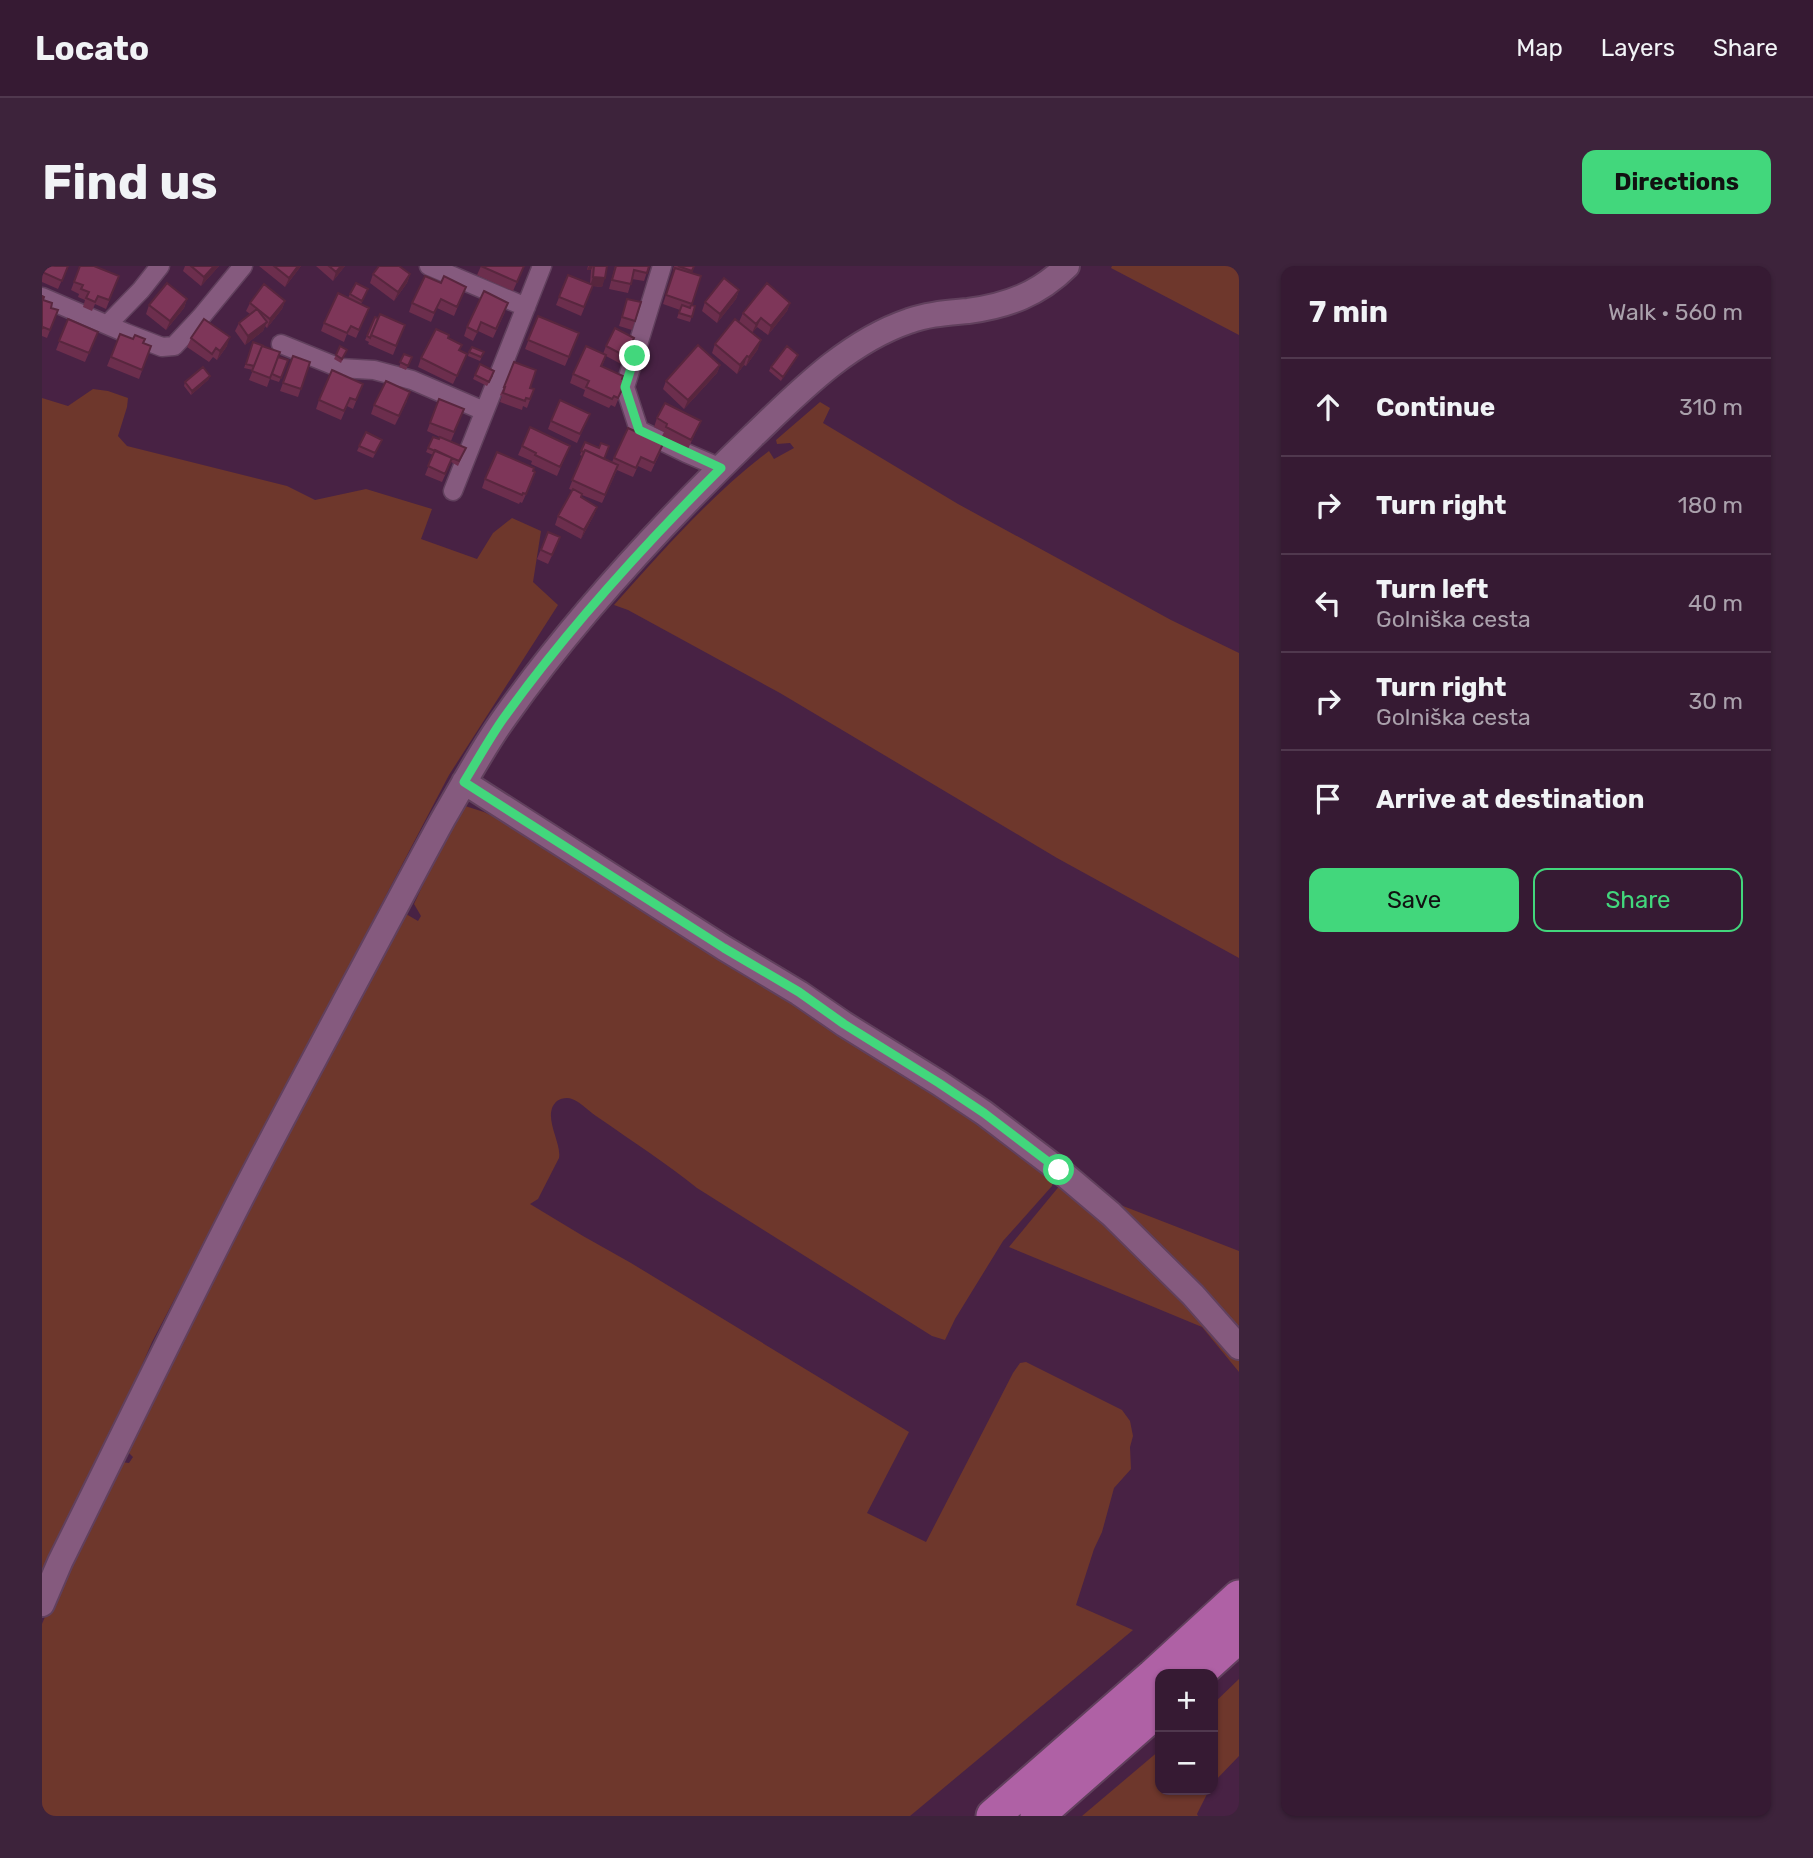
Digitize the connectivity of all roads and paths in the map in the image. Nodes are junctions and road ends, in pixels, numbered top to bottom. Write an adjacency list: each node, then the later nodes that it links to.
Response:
1 (160, 266): 9 (street)
2 (243, 266): 9 (street)
3 (429, 266): 8 (street)
4 (542, 266): 8 (street)
5 (662, 266): 12 (street)
6 (1064, 268): 12 (street)
7 (42, 297): 9 (street)
8 (526, 307): 11 (street)
9 (108, 324)
10 (281, 344): 11 (street)
11 (484, 411): 13 (street)
12 (721, 468): 14 (street)
13 (453, 491)
14 (464, 782): 15 (street); 17 (street)
15 (1239, 1346)
16 (1239, 1597): 21 (highway)
17 (42, 1604)
18 (1239, 1636): 19 (highway)
19 (1203, 1669)
20 (1155, 1712): 22 (highway)
21 (992, 1816)
22 (1037, 1816)

